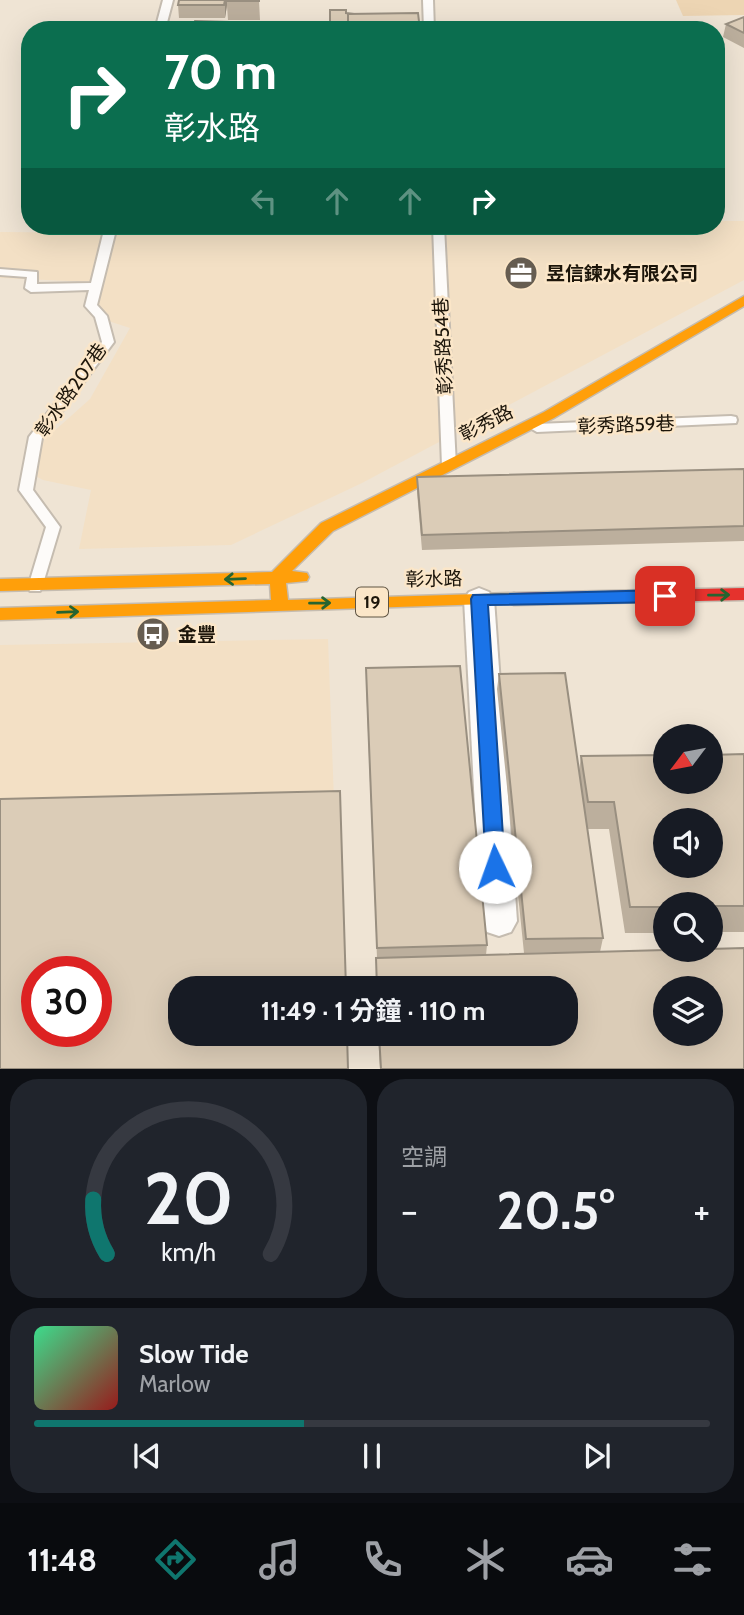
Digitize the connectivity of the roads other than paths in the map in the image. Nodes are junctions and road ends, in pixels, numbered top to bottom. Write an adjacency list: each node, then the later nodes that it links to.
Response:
1 (168, 0): 3 (lane)
2 (428, 0): 4 (lane)
3 (162, 21)
4 (429, 21)
5 (109, 235): 8 (lane, 彰水路207巷)
6 (438, 235): 12 (lane, 彰秀路54巷)
7 (0, 272): 8 (lane)
8 (96, 286): 16 (lane, 彰水路207巷)
9 (744, 300): 11 (main road, 彰秀路)
10 (731, 421): 11 (lane, 彰秀路59巷)
11 (522, 429): 12 (main road, 彰秀路)
12 (449, 466): 14 (main road, 彰秀路)
13 (318, 576): 14 (main road)
14 (277, 577): 16 (main road, one-way to 16); 19 (main road)
15 (0, 585): 16 (main road)
16 (35, 585): 20 (lane, 彰水路207巷)
17 (744, 594): 18 (main road, 彰水路 / 19, one-way to 17)
18 (479, 599): 19 (main road, 彰水路 / 19, one-way to 18); 22 (street)
19 (279, 604): 20 (main road, 彰水路 / 19, one-way to 19)
20 (32, 613): 21 (main road, 彰水路 / 19)
21 (0, 614)
22 (499, 921)

